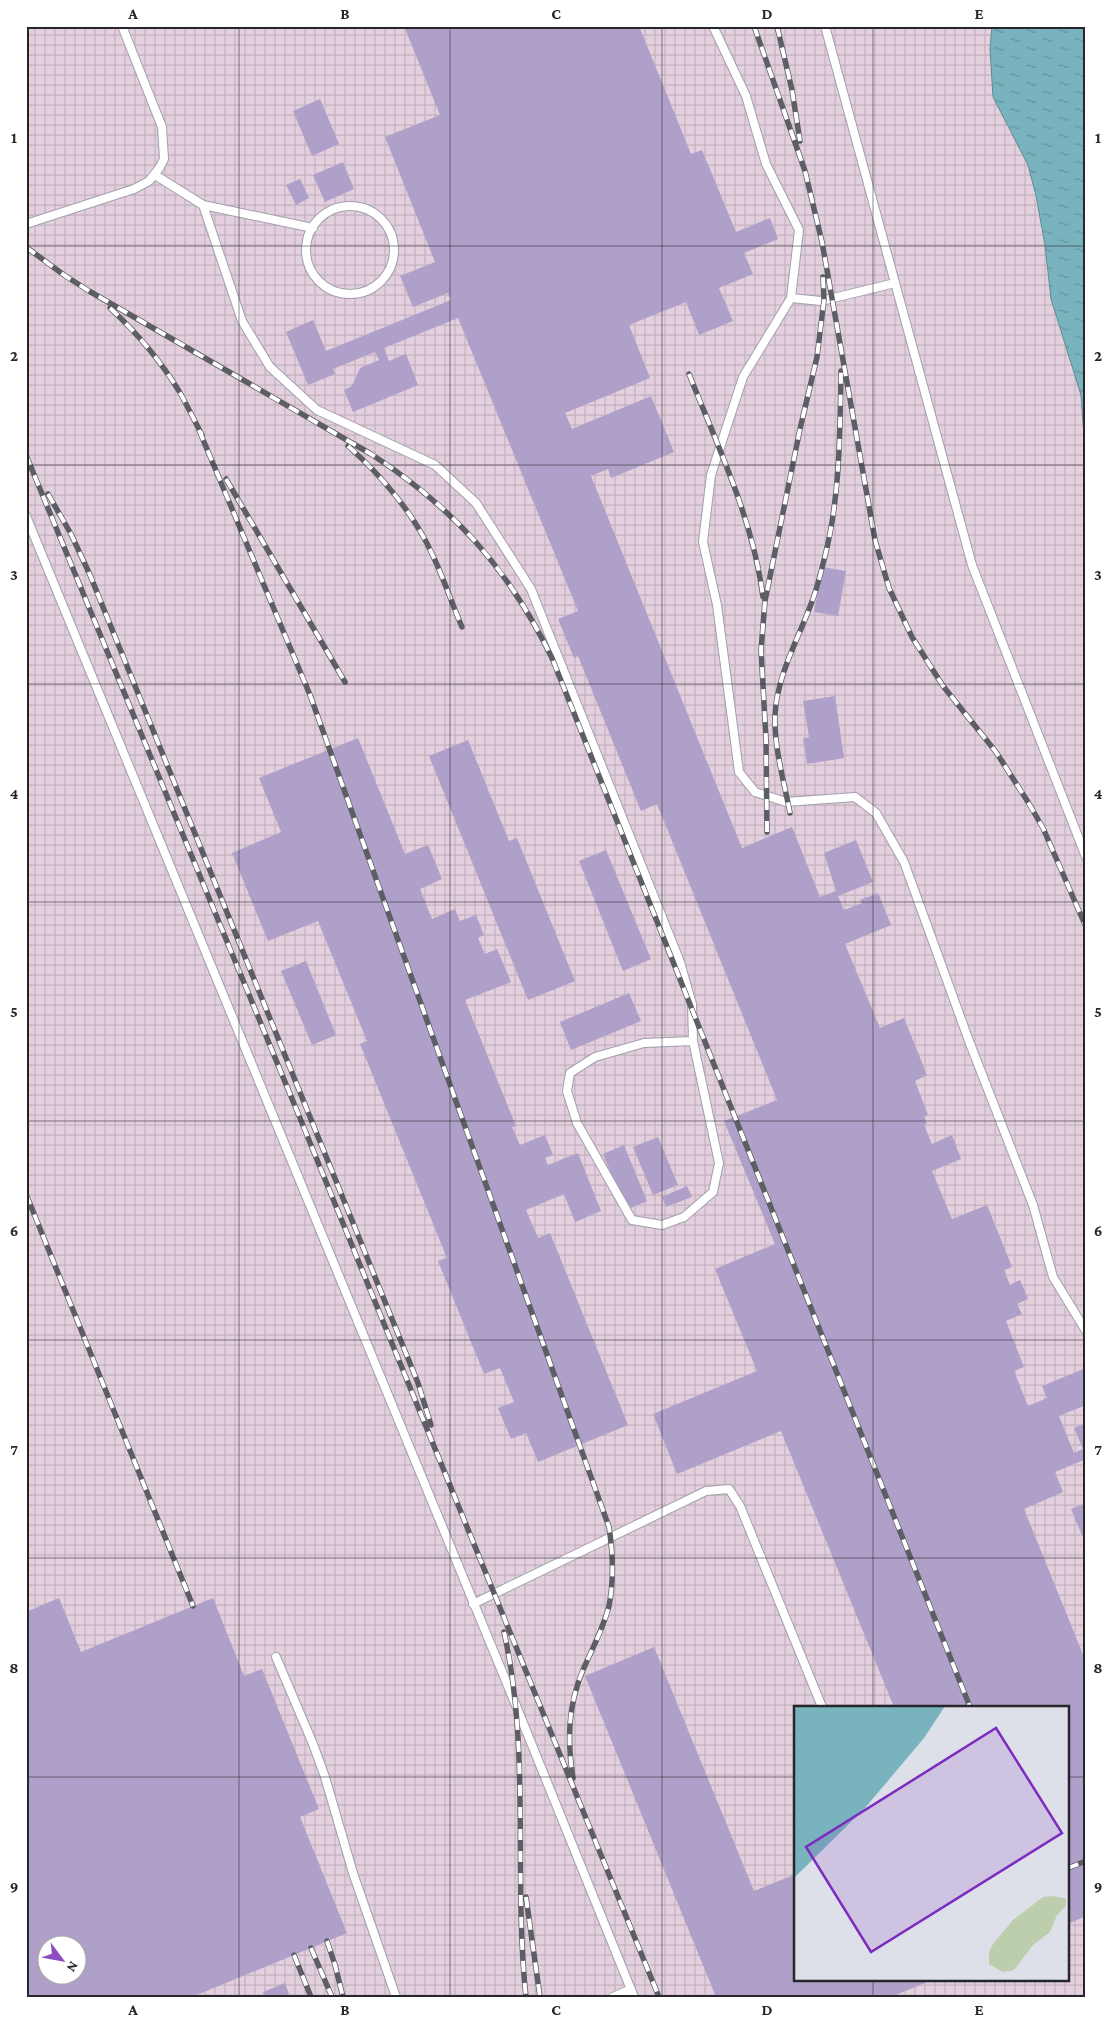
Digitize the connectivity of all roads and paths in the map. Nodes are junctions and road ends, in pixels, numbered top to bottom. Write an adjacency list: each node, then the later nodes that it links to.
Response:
1 (122, 26): 4 (lane)
2 (712, 26): 9 (lane)
3 (825, 26): 8 (lane)
4 (154, 175): 5 (lane); 6 (lane)
5 (203, 205): 7 (lane); 12 (lane)
6 (26, 224)
7 (313, 228): 7 (lane)
8 (895, 283): 9 (lane); 11 (lane)
9 (791, 298): 13 (lane)
10 (26, 516): 14 (lane)
11 (1086, 857)
12 (693, 1041): 12 (lane)
13 (1086, 1331)
14 (474, 1604): 16 (lane); 17 (lane)
15 (276, 1657): 18 (lane)
16 (822, 1706)
17 (633, 1993): 19 (lane)
18 (396, 1997)
19 (613, 1997)

